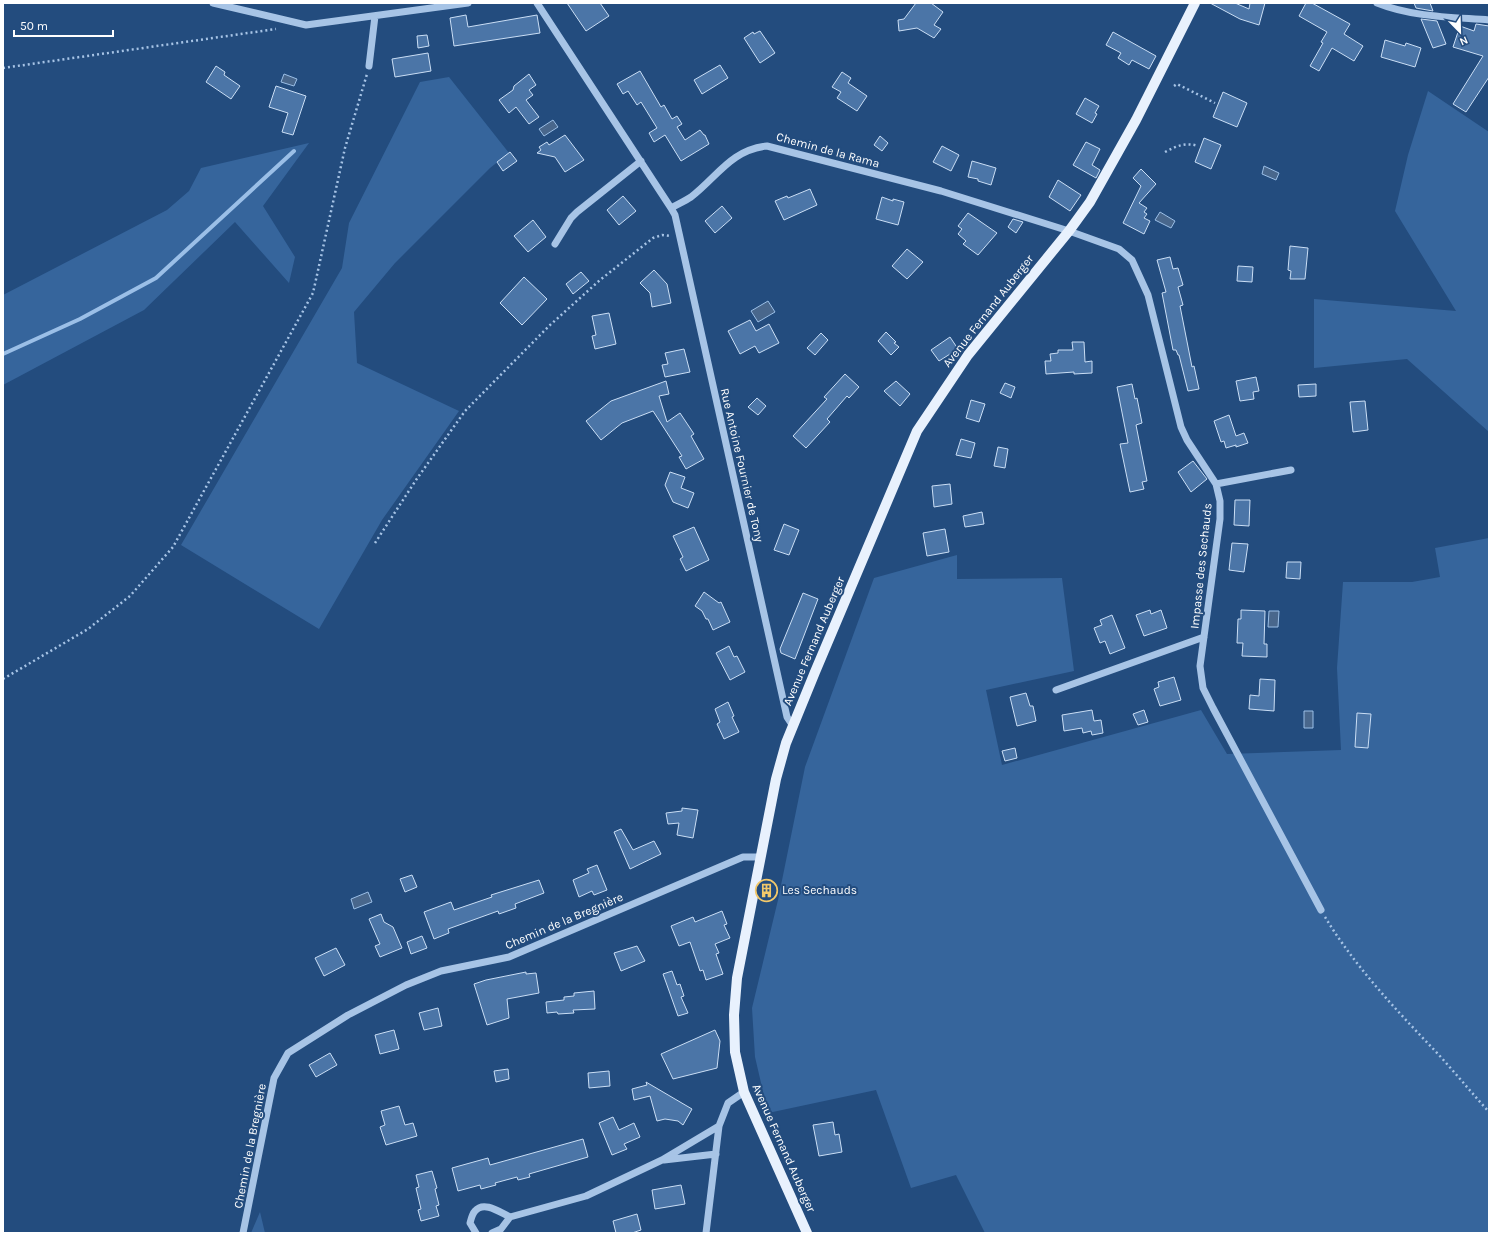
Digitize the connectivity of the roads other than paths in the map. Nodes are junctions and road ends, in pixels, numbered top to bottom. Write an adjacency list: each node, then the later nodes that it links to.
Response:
1 (213, 3): 6 (street)
2 (468, 3): 6 (street)
3 (537, 3): 9 (street)
4 (1195, 3): 11 (main road, Avenue Fernand Auberger)
5 (1377, 3): 7 (street)
6 (375, 16): 8 (street)
7 (1489, 20)
8 (369, 66)
9 (641, 161): 10 (street); 12 (street)
10 (671, 208): 11 (street, Chemin de la Rama); 17 (street, Rue Antoine Fournier de Tony)
11 (1069, 231): 14 (street, Impasse des Sechauds); 17 (main road, Avenue Fernand Auberger)
12 (555, 244)
13 (1291, 470): 14 (street)
14 (1216, 484): 15 (street, Impasse des Sechauds)
15 (1204, 637): 16 (street); 19 (street, Impasse des Sechauds)
16 (1056, 690)
17 (793, 726): 18 (main road, Avenue Fernand Auberger)
18 (760, 857): 20 (main road, Avenue Fernand Auberger); 25 (street, Chemin de la Bregnière)
19 (1321, 910)
20 (744, 1092): 21 (street); 29 (main road, Avenue Fernand Auberger)
21 (719, 1126): 22 (street); 23 (street)
22 (716, 1154): 23 (street); 28 (street)
23 (662, 1160): 24 (street)
24 (510, 1217): 26 (street); 27 (street)
25 (243, 1233)
26 (476, 1233)
27 (492, 1233)
28 (706, 1233)
29 (807, 1233)

